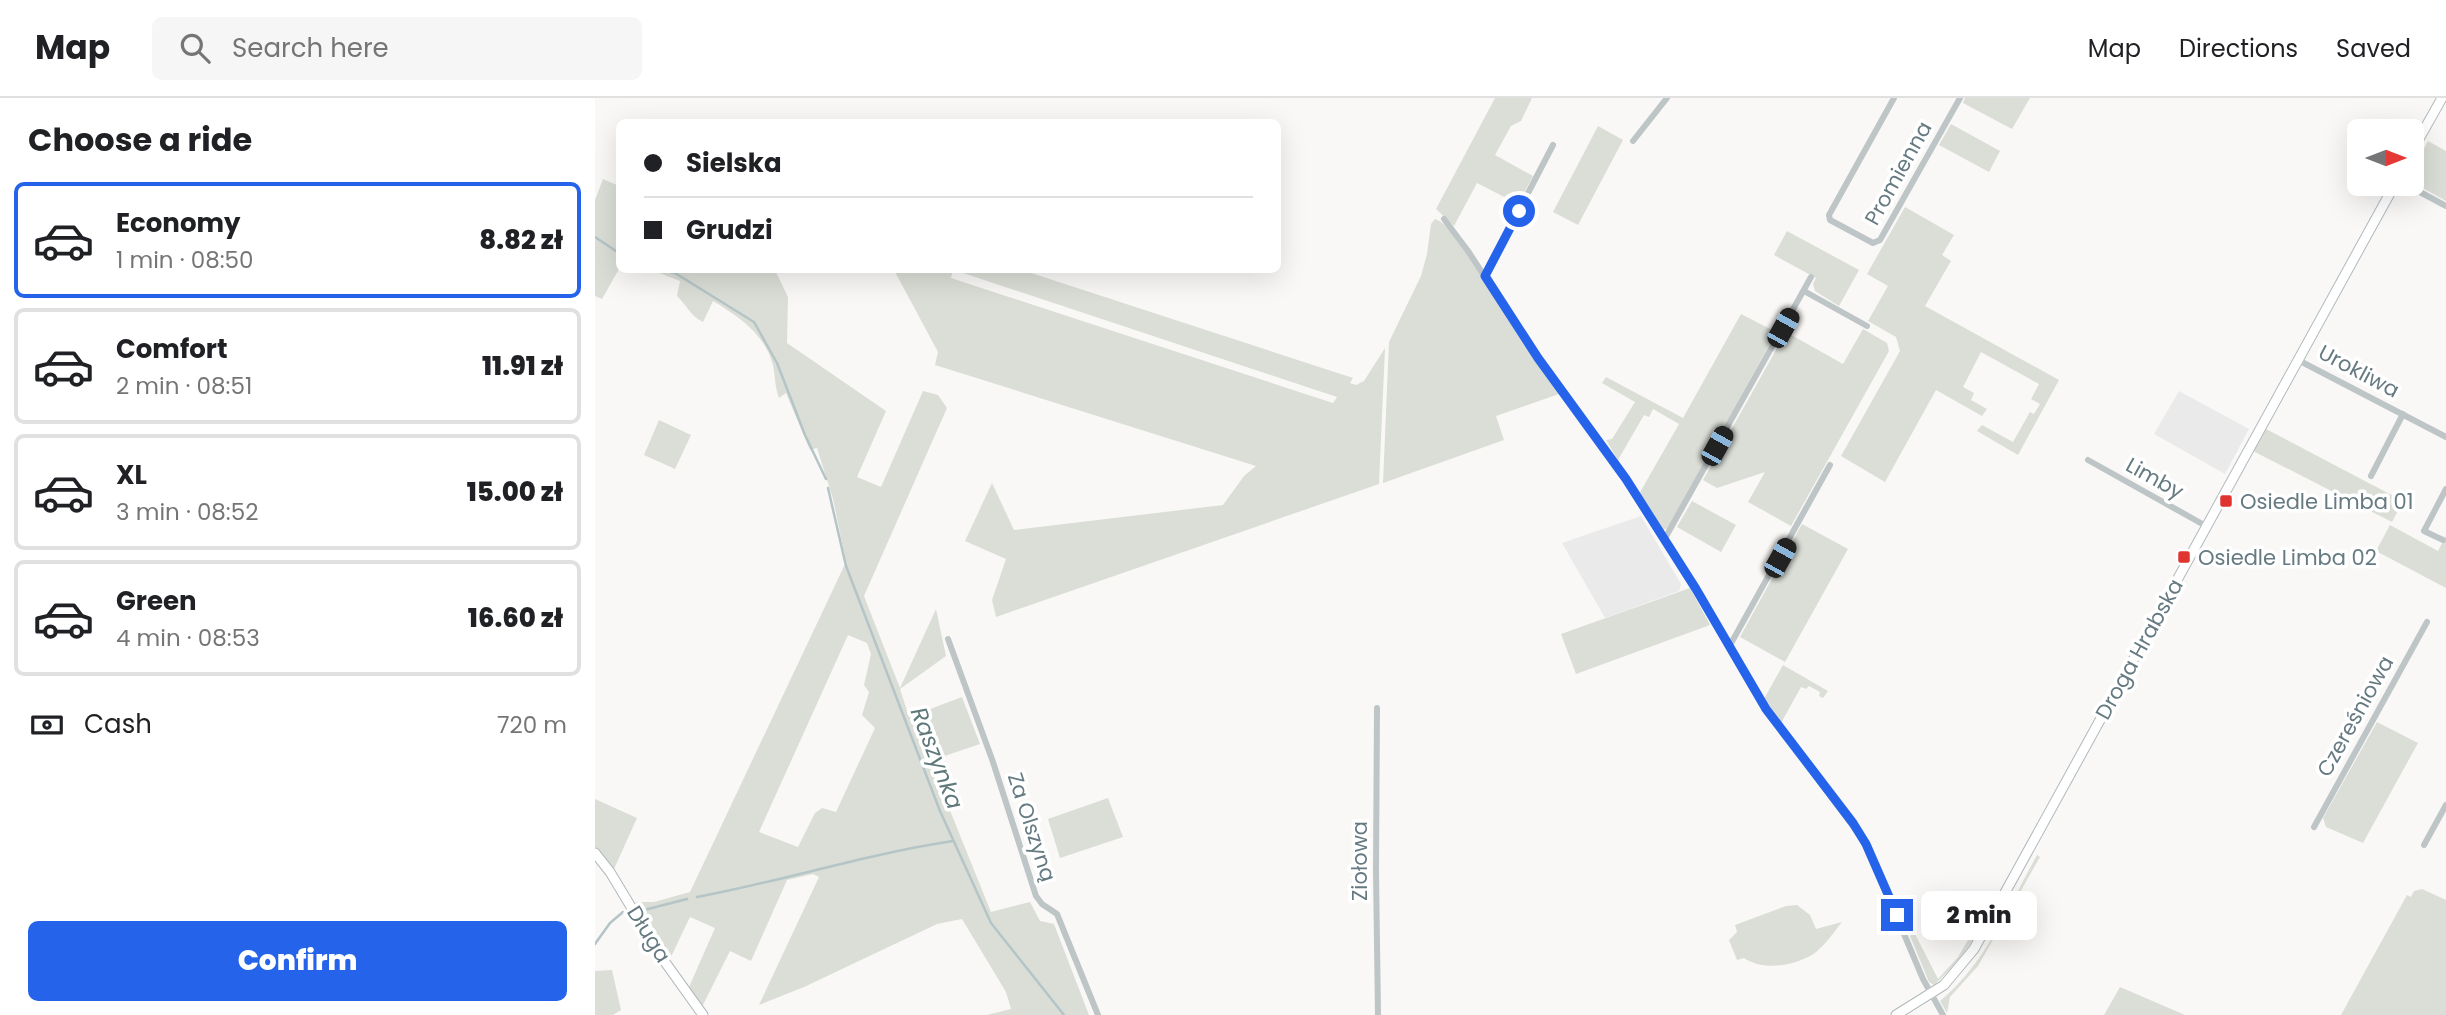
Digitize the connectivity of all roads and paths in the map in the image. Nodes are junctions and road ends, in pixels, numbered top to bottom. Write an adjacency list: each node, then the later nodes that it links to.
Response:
1 (1667, 98): 6 (street)
2 (1894, 98): 3 (street, Promienna)
3 (1960, 98)
4 (2442, 104): 5 (street)
5 (2424, 132)
6 (1633, 141)
7 (1553, 145): 12 (street)
8 (2424, 194): 10 (street)
9 (2388, 196): 16 (street, Droga Hrabska)
10 (2446, 206)
11 (1444, 219): 12 (street)
12 (1485, 276): 24 (street)
13 (1811, 277): 14 (street)
14 (1804, 290): 15 (street); 24 (street)
15 (1867, 326)
16 (2298, 359): 17 (street, Urokliwa); 23 (street, Droga Hrabska)
17 (2403, 414): 18 (street, Urokliwa); 21 (street, Urokliwa)
18 (2446, 437)
19 (2088, 460): 23 (street, Limby)
20 (1830, 465): 28 (street)
21 (2371, 476)
22 (2446, 489): 25 (street)
23 (2206, 526): 34 (street, Droga Hrabska)
24 (1664, 540): 28 (street)
25 (2443, 540)
26 (2427, 622): 31 (street, Czereśniowa)
27 (948, 639): 36 (street, Za Olszyną)
28 (1729, 647): 34 (street)
29 (1377, 708): 37 (street, Ziołowa)
30 (2446, 805): 32 (street)
31 (2314, 827)
32 (2424, 845)
33 (595, 853): 35 (street, Długa)
34 (1932, 995): 38 (street, Droga Hrabska); 39 (street)
35 (703, 1015)
36 (1098, 1015)
37 (1378, 1015)
38 (1896, 1015)
39 (1943, 1015)

